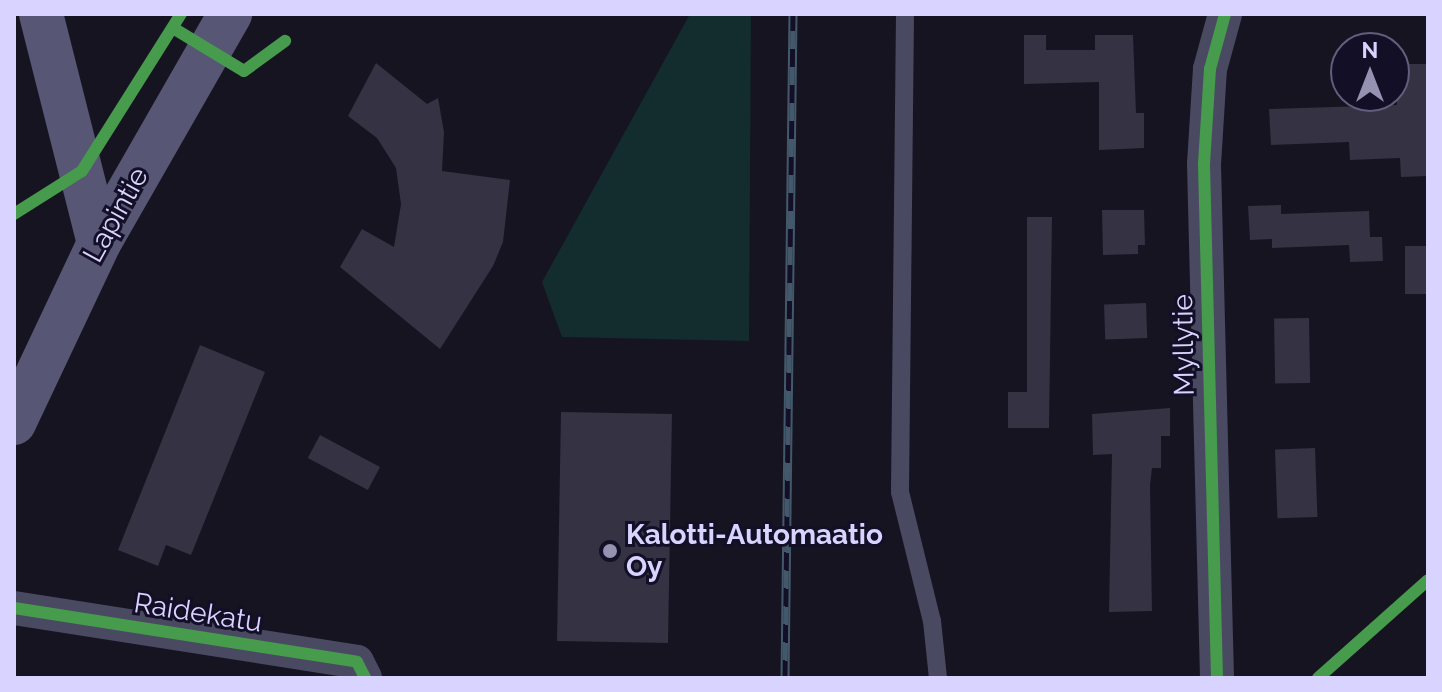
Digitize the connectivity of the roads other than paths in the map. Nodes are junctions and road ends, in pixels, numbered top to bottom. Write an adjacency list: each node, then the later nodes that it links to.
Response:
1 (41, 14): 5 (main road)
2 (230, 14): 5 (main road, Lapintie)
3 (905, 14): 9 (lane)
4 (1225, 14): 10 (street, Myllytie)
5 (99, 243): 6 (main road, Lapintie)
6 (14, 423)
7 (14, 608): 8 (street, Raidekatu)
8 (365, 678)
9 (938, 678)
10 (1217, 678)

